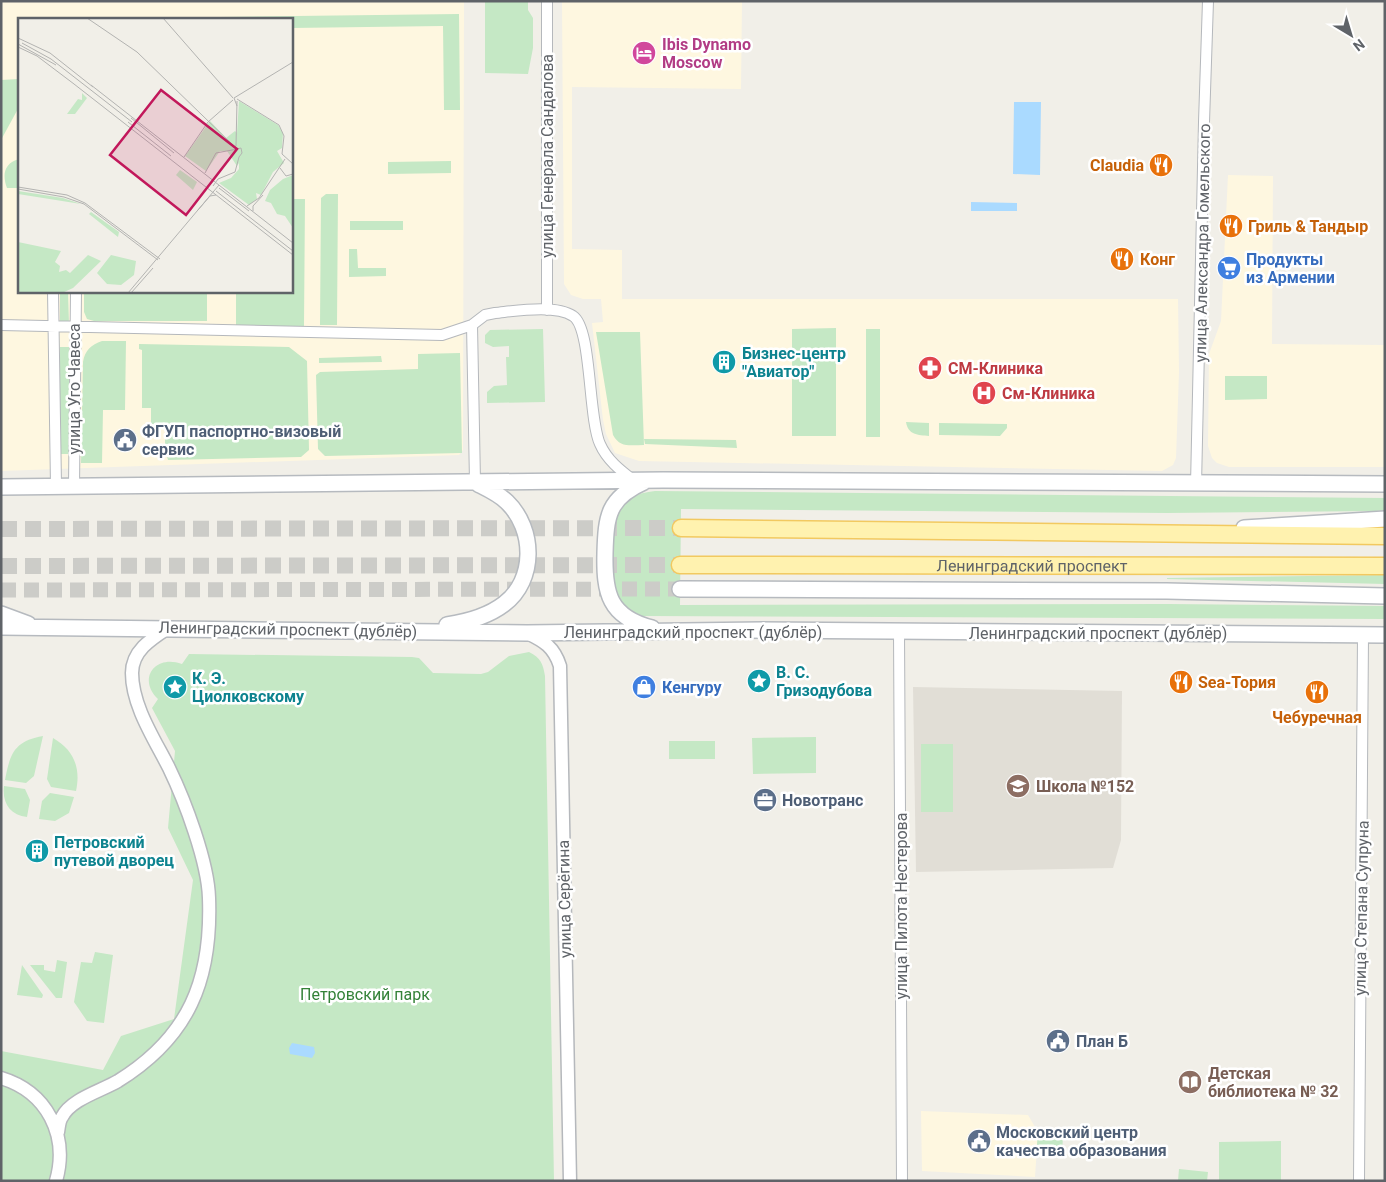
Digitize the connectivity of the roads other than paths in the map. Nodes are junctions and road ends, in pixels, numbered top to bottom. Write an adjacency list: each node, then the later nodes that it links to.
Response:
1 (547, 1): 5 (street, улица Генерала Сандалова)
2 (1208, 1): 14 (street, улица Александра Гомельского)
3 (53, 292): 8 (street, улица Уго Чавеса)
4 (76, 292): 9 (street, улица Уго Чавеса)
5 (547, 310): 7 (street); 10 (street)
6 (1, 325): 8 (street)
7 (472, 325): 9 (street); 12 (street)
8 (54, 326): 9 (street); 16 (street, улица Уго Чавеса)
9 (75, 327): 18 (street, улица Уго Чавеса)
10 (633, 480): 11 (main road); 12 (main road)
11 (663, 480): 14 (main road); 34 (main road)
12 (475, 482): 18 (main road); 32 (main road)
13 (1385, 484): 14 (main road)
14 (1196, 485)
15 (37, 486): 16 (main road); 17 (main road); 19 (main road)
16 (56, 486): 18 (main road)
17 (1, 487)
18 (74, 487)
19 (1, 496)
20 (1385, 519): 22 (main road)
21 (681, 528): 22 (main road, Ленинградский проспект)
22 (1169, 533): 23 (main road, Ленинградский проспект)
23 (1385, 536)
24 (680, 565): 25 (main road, Ленинградский проспект)
25 (1385, 566)
26 (680, 589): 27 (main road)
27 (1385, 596)
28 (1, 614): 30 (main road)
29 (1, 627): 30 (main road, Ленинградский проспект (дублёр))
30 (36, 627): 31 (main road, Ленинградский проспект (дублёр))
31 (168, 628): 32 (main road, Ленинградский проспект (дублёр)); 39 (street)
32 (416, 630): 35 (main road, Ленинградский проспект (дублёр))
33 (899, 631): 34 (main road, Ленинградский проспект (дублёр)); 36 (main road, Ленинградский проспект (дублёр)); 42 (street, улица Пилота Нестерова)
34 (664, 632): 35 (main road, Ленинградский проспект (дублёр))
35 (527, 633): 41 (street, улица Серёгина)
36 (1363, 635): 37 (main road, Ленинградский проспект (дублёр)); 43 (street, улица Степана Супруна)
37 (1385, 635)
38 (1, 1078): 39 (street)
39 (58, 1132): 40 (street)
40 (56, 1181)
41 (570, 1181)
42 (902, 1181)
43 (1359, 1181)

